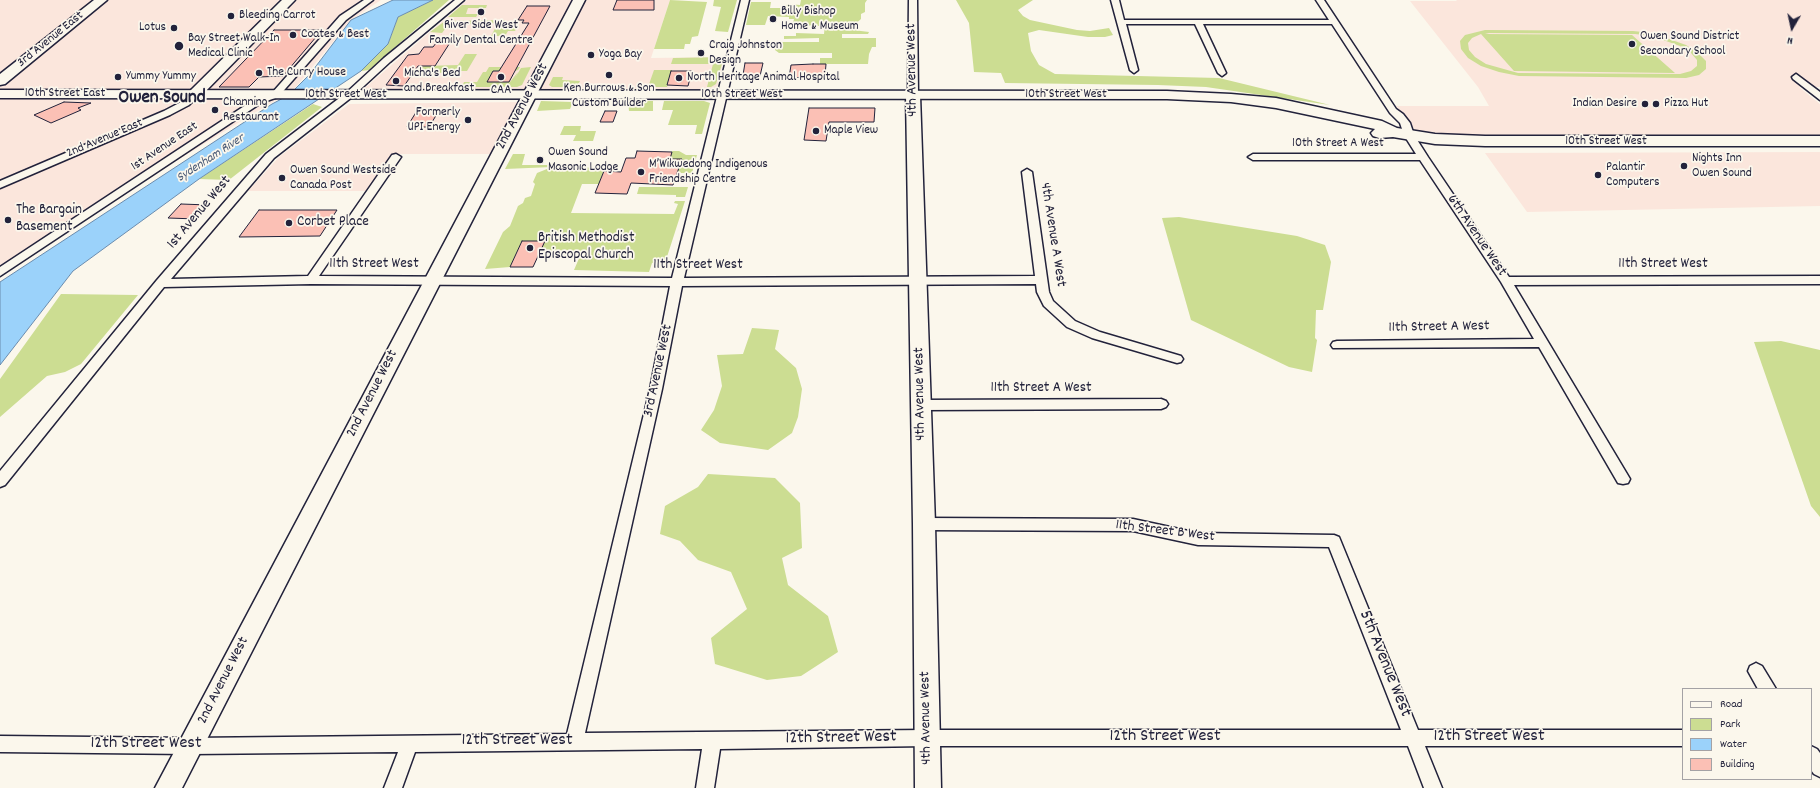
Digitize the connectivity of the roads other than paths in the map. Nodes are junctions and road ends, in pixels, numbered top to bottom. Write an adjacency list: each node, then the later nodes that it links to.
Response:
1 (101, 0): 16 (street, 3rd Avenue East)
2 (289, 0): 18 (street, 2nd Avenue East)
3 (368, 0): 19 (street, 1st Avenue East)
4 (460, 0): 20 (street, 1st Avenue West)
5 (579, 0): 21 (street, 2nd Avenue West)
6 (745, 0): 22 (street, 3rd Avenue West)
7 (913, 0): 23 (street, 4th Avenue West)
8 (1116, 0): 10 (street)
9 (1320, 0): 12 (street, 6th Avenue West)
10 (1122, 22): 11 (street); 13 (street)
11 (1198, 22): 12 (street); 14 (street)
12 (1335, 22): 26 (street, 6th Avenue West)
13 (1134, 70)
14 (1222, 73)
15 (1796, 77): 24 (street)
16 (0, 81)
17 (0, 94): 18 (main road, 10th Street East)
18 (195, 94): 19 (main road, 10th Street East); 35 (street, 2nd Avenue East)
19 (282, 95): 20 (main road, 10th Street West); 36 (street, 1st Avenue East)
20 (349, 95): 21 (main road, 10th Street West); 44 (street, 1st Avenue West)
21 (530, 95): 22 (main road, 10th Street West); 41 (street, 2nd Avenue West)
22 (722, 95): 23 (main road, 10th Street West); 43 (street, 3rd Avenue West)
23 (913, 95): 25 (main road, 10th Street West); 38 (street, 4th Avenue West)
24 (1820, 97)
25 (1209, 98): 27 (main road, 10th Street West); 28 (main road, 10th Street West)
26 (1393, 111): 27 (main road); 29 (street, 6th Avenue West)
27 (1368, 122): 28 (main road, 10th Street West)
28 (1392, 132): 29 (main road, 10th Street West)
29 (1409, 135): 30 (main road, 10th Street West); 33 (street, 6th Avenue West)
30 (1820, 141)
31 (396, 157): 37 (street)
32 (1253, 157): 33 (street, 10th Street A West)
33 (1423, 157): 42 (street, 6th Avenue West)
34 (1027, 172): 39 (street, 4th Avenue A West)
35 (0, 185)
36 (0, 272)
37 (311, 280): 41 (street, 11th Street West); 44 (street, 11th Street West)
38 (919, 280): 39 (street, 11th Street West); 43 (street, 11th Street West); 49 (street, 4th Avenue West)
39 (1042, 280): 47 (street, 4th Avenue A West)
40 (1820, 280): 42 (street, 11th Street West)
41 (432, 281): 43 (street, 11th Street West); 63 (street, 2nd Avenue West)
42 (1506, 281): 45 (street, 6th Avenue West)
43 (677, 282): 60 (street, 3rd Avenue West)
44 (161, 283): 51 (street, 1st Avenue West)
45 (1541, 343): 46 (street, 11th Street A West); 50 (street, 6th Avenue West)
46 (1337, 346)
47 (1177, 359)
48 (1161, 404): 49 (street, 11th Street A West)
49 (922, 405): 52 (street, 4th Avenue West)
50 (1623, 479)
51 (0, 481)
52 (924, 524): 53 (street, 11th Street B West); 56 (street, 4th Avenue West)
53 (1334, 540): 57 (street, 5th Avenue West)
54 (1756, 672): 55 (street)
55 (1767, 688)
56 (928, 738): 57 (street, 12th Street West); 59 (street, 12th Street West); 69 (street, 4th Avenue West)
57 (1414, 738): 58 (street, 12th Street West); 70 (street, 5th Avenue West)
58 (1682, 738)
59 (712, 741): 60 (street, 12th Street West); 68 (street)
60 (574, 742): 61 (street, 12th Street West)
61 (410, 743): 63 (street, 12th Street West); 67 (street)
62 (0, 744): 63 (street, 12th Street West)
63 (190, 746): 66 (street, 2nd Avenue West)
64 (1812, 756): 65 (street)
65 (1820, 768)
66 (168, 788)
67 (393, 788)
68 (705, 788)
69 (928, 788)
70 (1433, 788)

